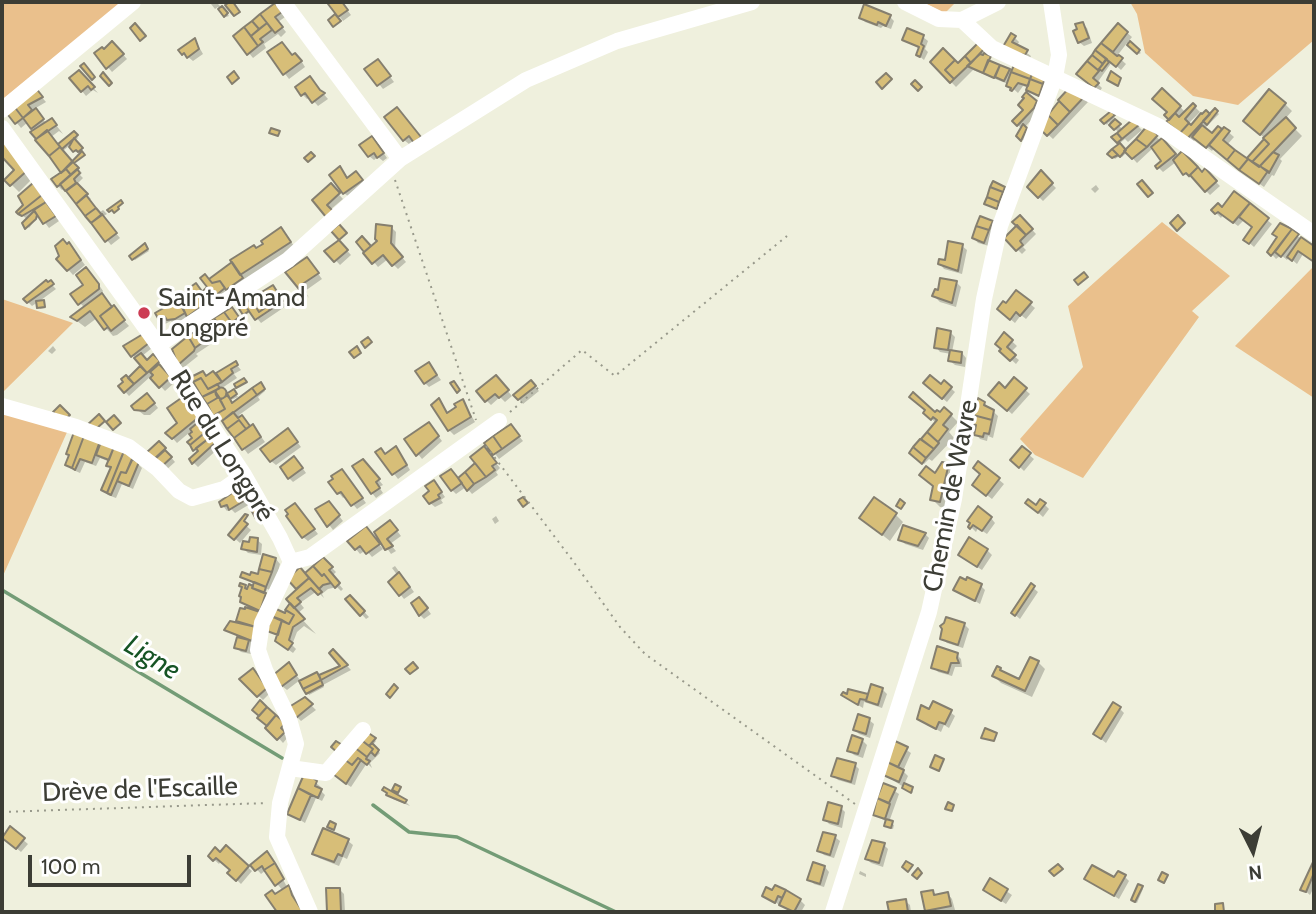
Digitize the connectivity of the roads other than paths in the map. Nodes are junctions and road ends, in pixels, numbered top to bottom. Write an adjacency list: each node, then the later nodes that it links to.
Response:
1 (132, 2): 9 (street)
2 (283, 2): 11 (street)
3 (752, 2): 11 (street)
4 (905, 2): 7 (street)
5 (998, 2): 7 (street)
6 (1051, 2): 8 (street, Chemin de Wavre)
7 (962, 20): 8 (street)
8 (1055, 77): 12 (street); 21 (street, Chemin de Wavre)
9 (2, 110)
10 (2, 128): 13 (street, Rue du Longpré)
11 (396, 164): 13 (street)
12 (1314, 234)
13 (158, 345): 16 (street, Rue du Longpré)
14 (2, 406): 16 (street)
15 (499, 421): 17 (street)
16 (244, 475): 17 (street, Rue du Longpré)
17 (291, 562): 19 (street)
18 (363, 730): 19 (street)
19 (290, 768): 20 (street)
20 (310, 912)
21 (833, 912)

